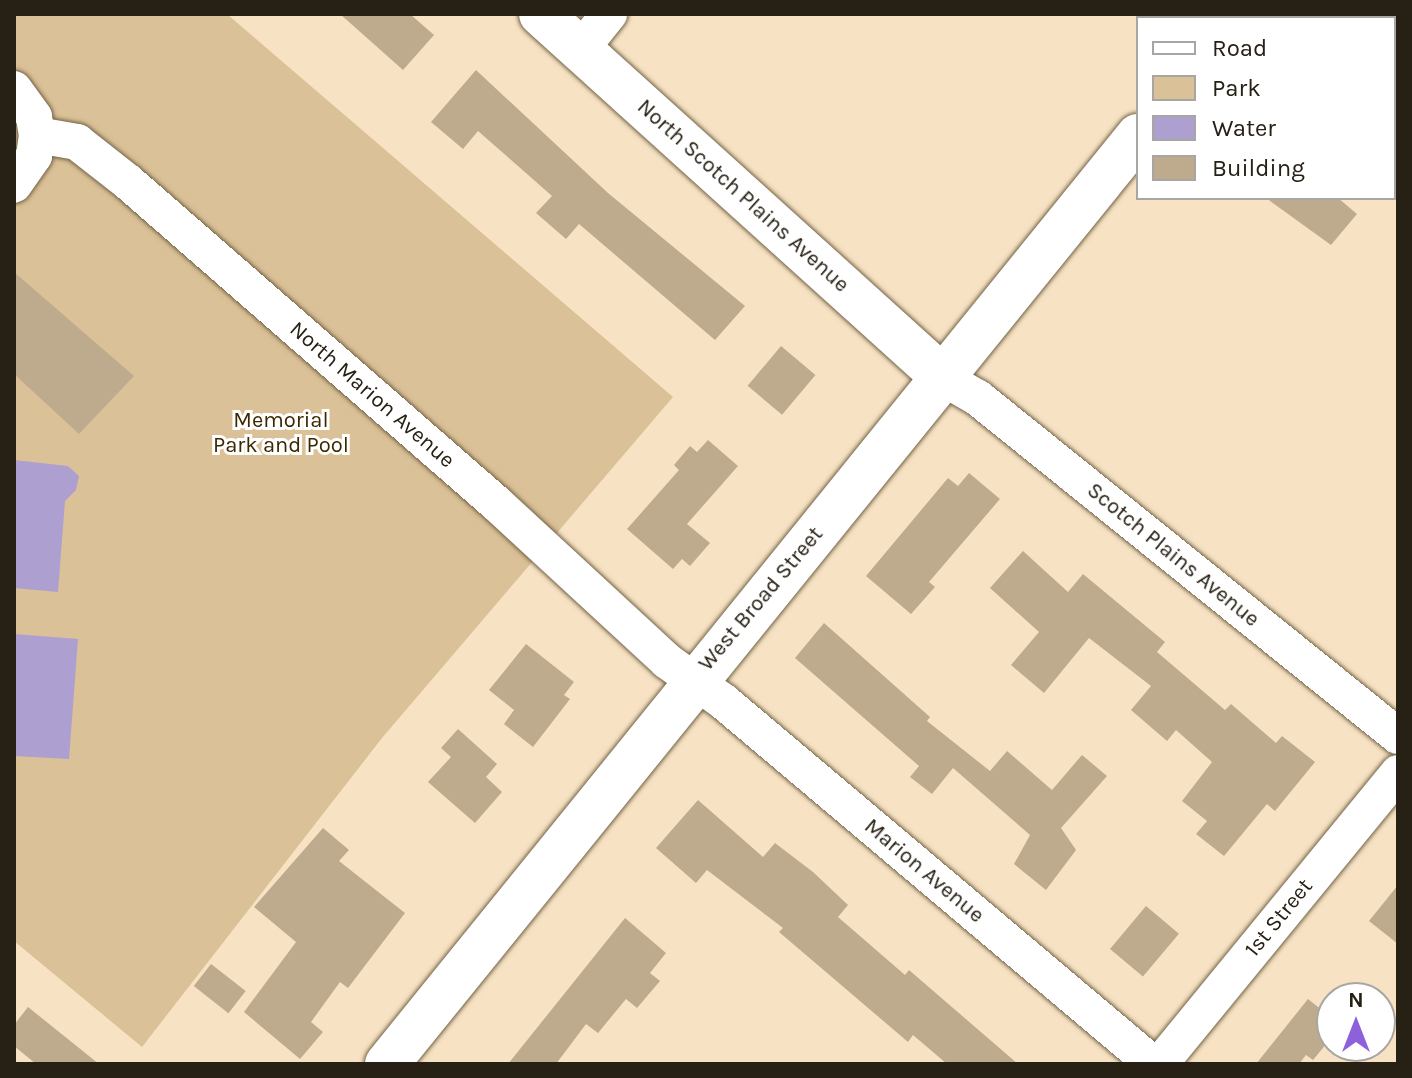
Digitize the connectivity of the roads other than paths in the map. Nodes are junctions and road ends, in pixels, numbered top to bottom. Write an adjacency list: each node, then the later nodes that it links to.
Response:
1 (541, 14): 3 (street, North Scotch Plains Avenue)
2 (609, 14): 3 (street)
3 (581, 49): 8 (street, North Scotch Plains Avenue)
4 (14, 89): 5 (street)
5 (37, 135): 7 (street); 9 (street, North Marion Avenue)
6 (1136, 139): 8 (street, West Broad Street)
7 (14, 185)
8 (945, 379): 9 (street, West Broad Street); 10 (street, Scotch Plains Avenue)
9 (693, 680): 12 (street, West Broad Street); 13 (street, Marion Avenue)
10 (1398, 736)
11 (1398, 773): 14 (street, 1st Street)
12 (387, 1064)
13 (1153, 1064)
14 (1160, 1064)

